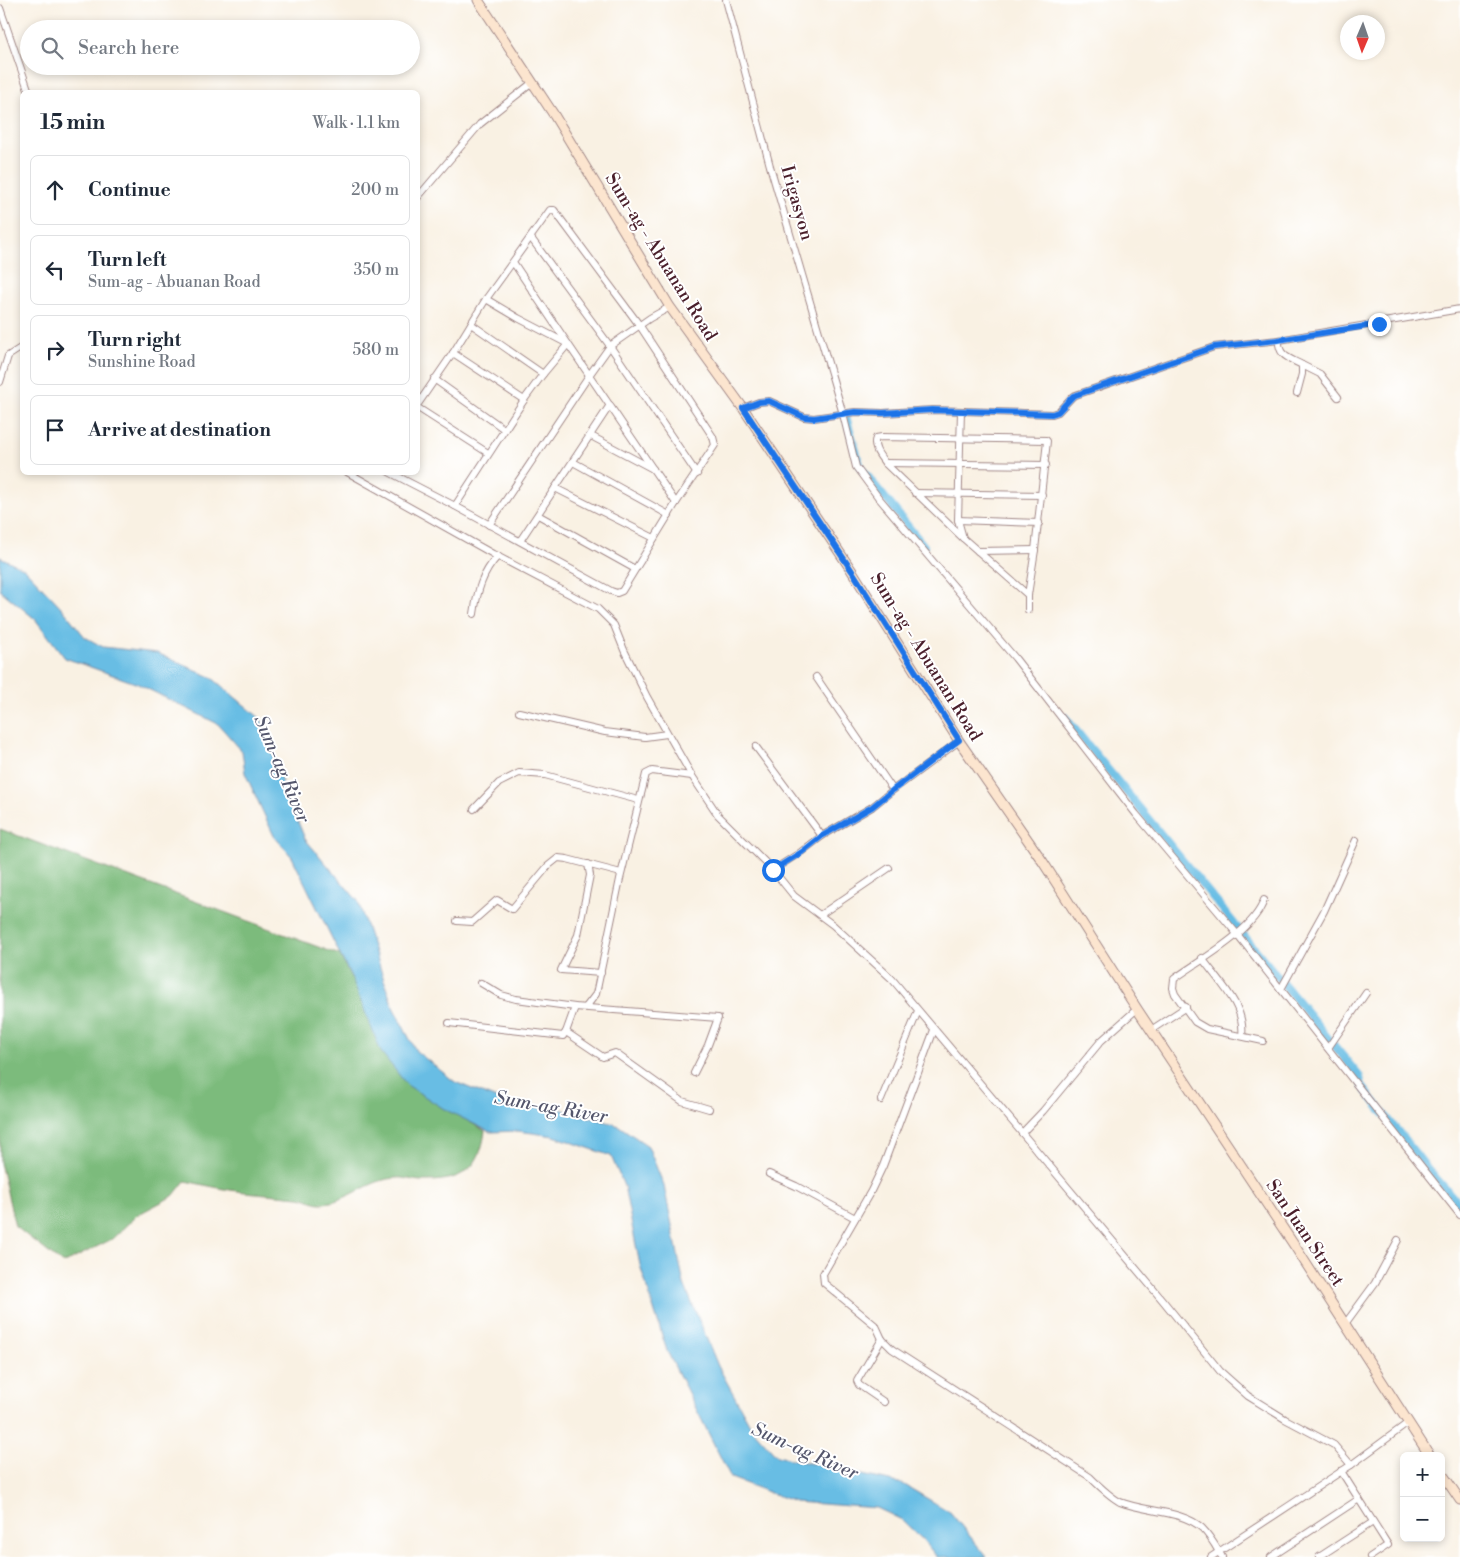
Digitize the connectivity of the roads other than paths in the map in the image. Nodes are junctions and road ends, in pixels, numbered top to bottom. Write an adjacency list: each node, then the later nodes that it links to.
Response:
1 (478, 0): 6 (main road, Sum-ag - Abuanan Road)
2 (726, 0): 35 (street, Irigasyon)
3 (0, 8): 4 (street)
4 (20, 66)
5 (23, 75): 7 (street)
6 (532, 83): 8 (street); 12 (main road, Sum-ag - Abuanan Road)
7 (28, 90)
8 (420, 195)
9 (531, 238): 10 (street); 15 (street); 18 (street)
10 (513, 262): 11 (street); 17 (street)
11 (486, 299): 14 (street); 17 (street)
12 (670, 307): 15 (street); 32 (main road, Sum-ag - Abuanan Road)
13 (1460, 310): 16 (street)
14 (471, 324): 20 (street); 23 (street)
15 (640, 326): 18 (street); 45 (street)
16 (1278, 340): 21 (street); 34 (street)
17 (568, 344): 23 (street); 24 (street)
18 (610, 346): 24 (street); 45 (street)
19 (20, 348): 22 (street)
20 (453, 353): 25 (street); 29 (street)
21 (1302, 365): 27 (street); 28 (street)
22 (1, 373): 26 (street)
23 (543, 374): 29 (street)
24 (590, 374): 31 (street); 58 (street)
25 (434, 379): 30 (street); 36 (street)
26 (0, 382)
27 (1297, 393)
28 (1338, 397)
29 (524, 400): 36 (street)
30 (420, 401)
31 (610, 405): 37 (street); 44 (street)
32 (743, 408): 35 (street); 72 (main road, Sum-ag - Abuanan Road)
33 (420, 409): 39 (street)
34 (961, 411): 35 (street); 38 (street)
35 (842, 414): 87 (street, Irigasyon)
36 (504, 428): 39 (street)
37 (591, 436): 40 (street); 44 (street)
38 (960, 438): 41 (street); 42 (street); 43 (street)
39 (488, 453): 53 (street)
40 (573, 462): 48 (street); 55 (street)
41 (885, 463): 42 (street); 49 (street)
42 (960, 465): 43 (street); 50 (street)
43 (1046, 465): 51 (street)
44 (654, 470): 52 (street)
45 (697, 474): 52 (street)
46 (351, 475): 64 (street)
47 (395, 475): 53 (street)
48 (555, 488): 54 (street); 59 (street)
49 (915, 493): 50 (street); 60 (street)
50 (958, 493): 51 (street); 56 (street)
51 (1042, 495): 57 (street)
52 (676, 503): 55 (street)
53 (455, 506): 58 (street)
54 (538, 515): 61 (street); 65 (street)
55 (669, 515): 59 (street)
56 (958, 520): 57 (street); 60 (street)
57 (1039, 523): 62 (street)
58 (489, 525): 61 (street)
59 (654, 538): 65 (street)
60 (964, 538): 63 (street)
61 (520, 541): 65 (street)
62 (1035, 550): 63 (street); 66 (street)
63 (978, 551): 66 (street)
64 (498, 556): 68 (street); 71 (street)
65 (635, 569)
66 (1028, 595): 67 (street)
67 (1028, 610)
68 (474, 614)
69 (816, 677): 75 (street)
70 (519, 712): 71 (street)
71 (667, 734): 74 (street)
72 (959, 740): 75 (street); 96 (main road, Sum-ag - Abuanan Road)
73 (756, 747): 78 (street)
74 (692, 776): 76 (street); 82 (street)
75 (893, 790): 78 (street)
76 (638, 800): 77 (street); 83 (street)
77 (474, 809)
78 (822, 836): 82 (street)
79 (1356, 840): 91 (street)
80 (588, 864): 83 (street); 86 (street); 89 (street)
81 (888, 868): 85 (street)
82 (773, 870): 85 (street)
83 (621, 873): 89 (street)
84 (1264, 900): 87 (street)
85 (820, 915): 97 (street)
86 (457, 920)
87 (1240, 932): 88 (street); 91 (street, Irigasyon)
88 (1202, 958): 95 (street); 102 (street)
89 (601, 973): 94 (street)
90 (481, 983): 93 (street)
91 (1281, 988): 104 (street, Irigasyon)
92 (1366, 994): 104 (street)
93 (574, 1007): 94 (street); 101 (street)
94 (586, 1007): 105 (street)
95 (1186, 1007): 100 (street); 102 (street)
96 (1137, 1009): 100 (main road, Sum-ag - Abuanan Road); 108 (street)
97 (918, 1011): 99 (street); 106 (street)
98 (449, 1024): 101 (street)
99 (934, 1030): 108 (street); 111 (street)
100 (1151, 1030): 113 (main road, San Juan Street)
101 (566, 1032): 107 (street)
102 (1242, 1036): 103 (street)
103 (1264, 1041)
104 (1330, 1047): 110 (street, Irigasyon)
105 (694, 1073)
106 (881, 1100)
107 (709, 1110)
108 (1022, 1133): 118 (street)
109 (769, 1174): 111 (street)
110 (1460, 1215)
111 (855, 1218): 114 (street)
112 (1398, 1240): 113 (street)
113 (1345, 1324): 116 (main road, San Juan Street)
114 (882, 1339): 115 (street); 124 (street)
115 (884, 1402)
116 (1408, 1423): 117 (main road, San Juan Street); 118 (street)
117 (1427, 1452)
118 (1351, 1465): 119 (street)
119 (1341, 1471): 121 (street); 124 (street)
120 (1445, 1478): 122 (main road)
121 (1359, 1499): 123 (street); 126 (street)
122 (1460, 1500)
123 (1373, 1522): 127 (street); 128 (street)
124 (1221, 1554): 125 (street)
125 (1211, 1557)
126 (1271, 1557)
127 (1319, 1557)
128 (1370, 1557)

